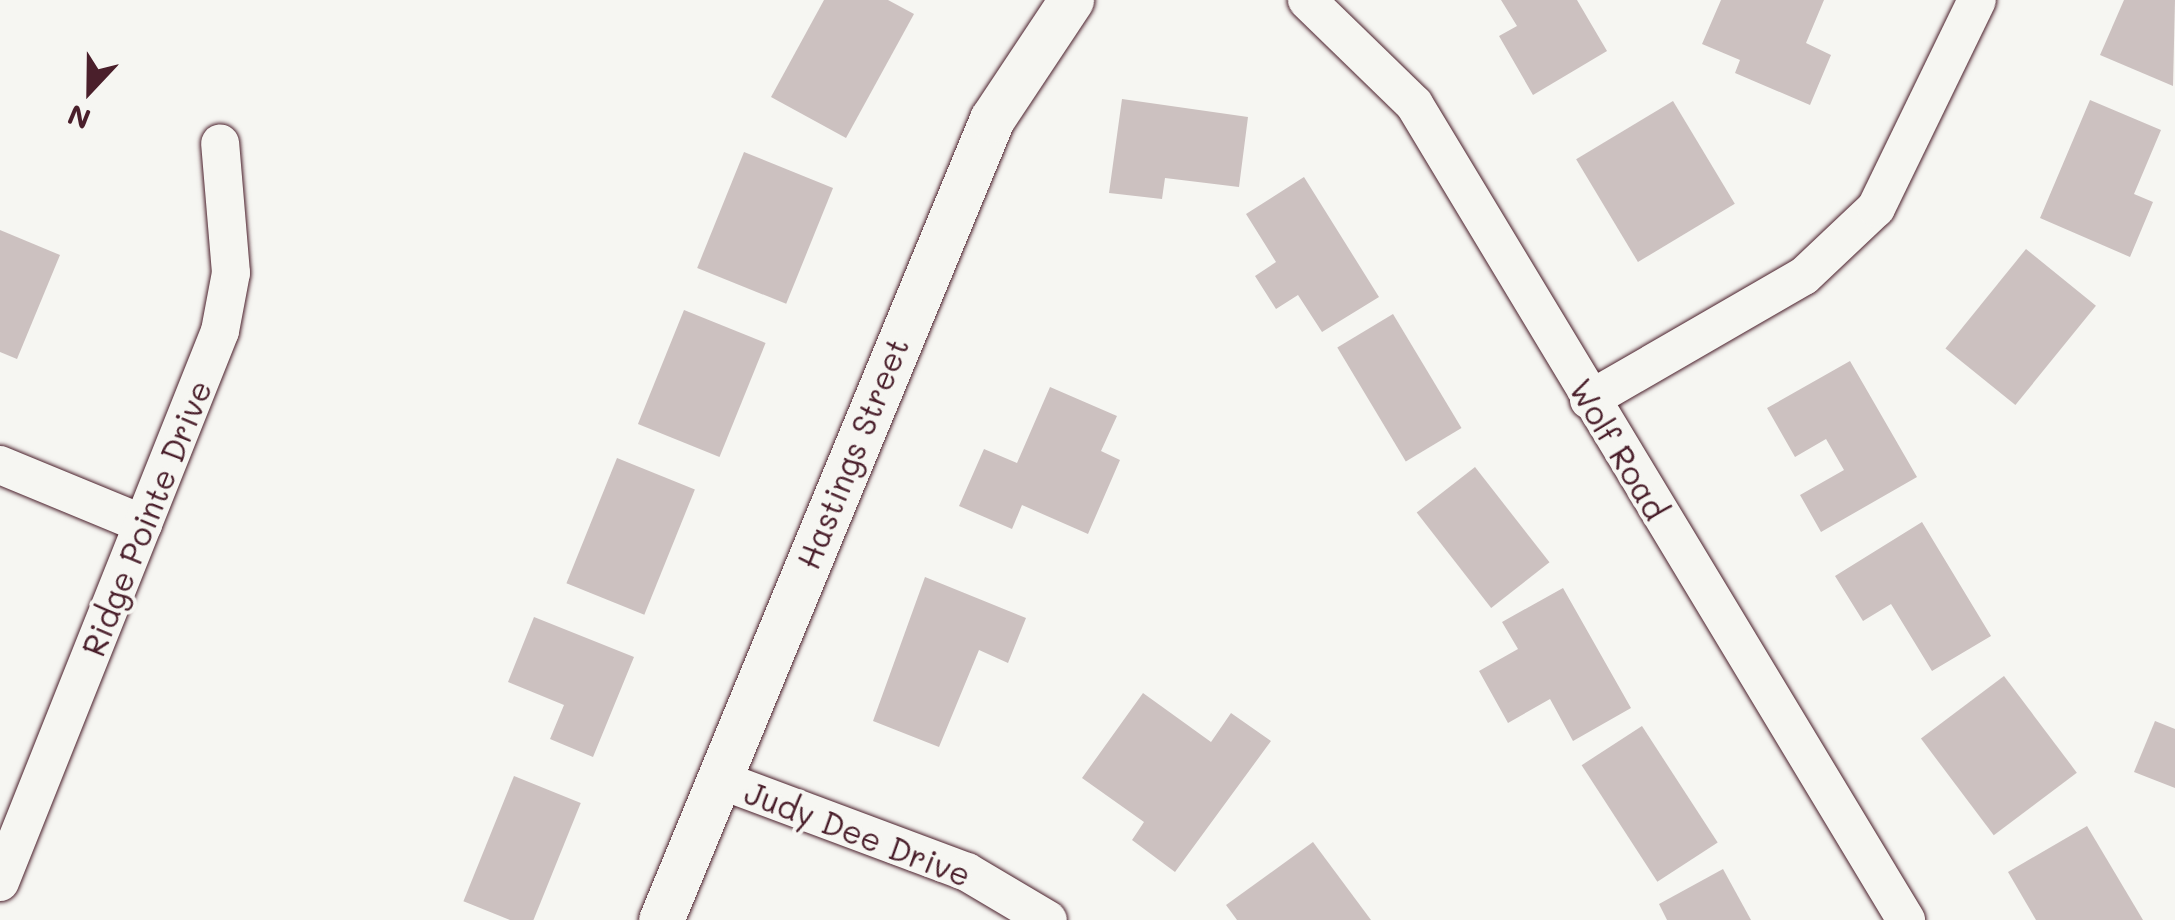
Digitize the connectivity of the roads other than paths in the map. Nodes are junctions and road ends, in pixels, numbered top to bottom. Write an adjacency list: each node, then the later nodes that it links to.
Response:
1 (1070, 0): 8 (street, Hastings Street)
2 (1307, 0): 5 (street, Wolf Road)
3 (1978, 0): 5 (street)
4 (220, 143): 7 (street, Ridge Pointe Drive)
5 (1589, 400): 12 (street, Wolf Road)
6 (0, 465): 7 (street)
7 (143, 524): 9 (street, Ridge Pointe Drive)
8 (718, 778): 10 (street, Hastings Street); 11 (street, Judy Dee Drive)
9 (0, 882)
10 (660, 920)
11 (1048, 920)
12 (1906, 920)

